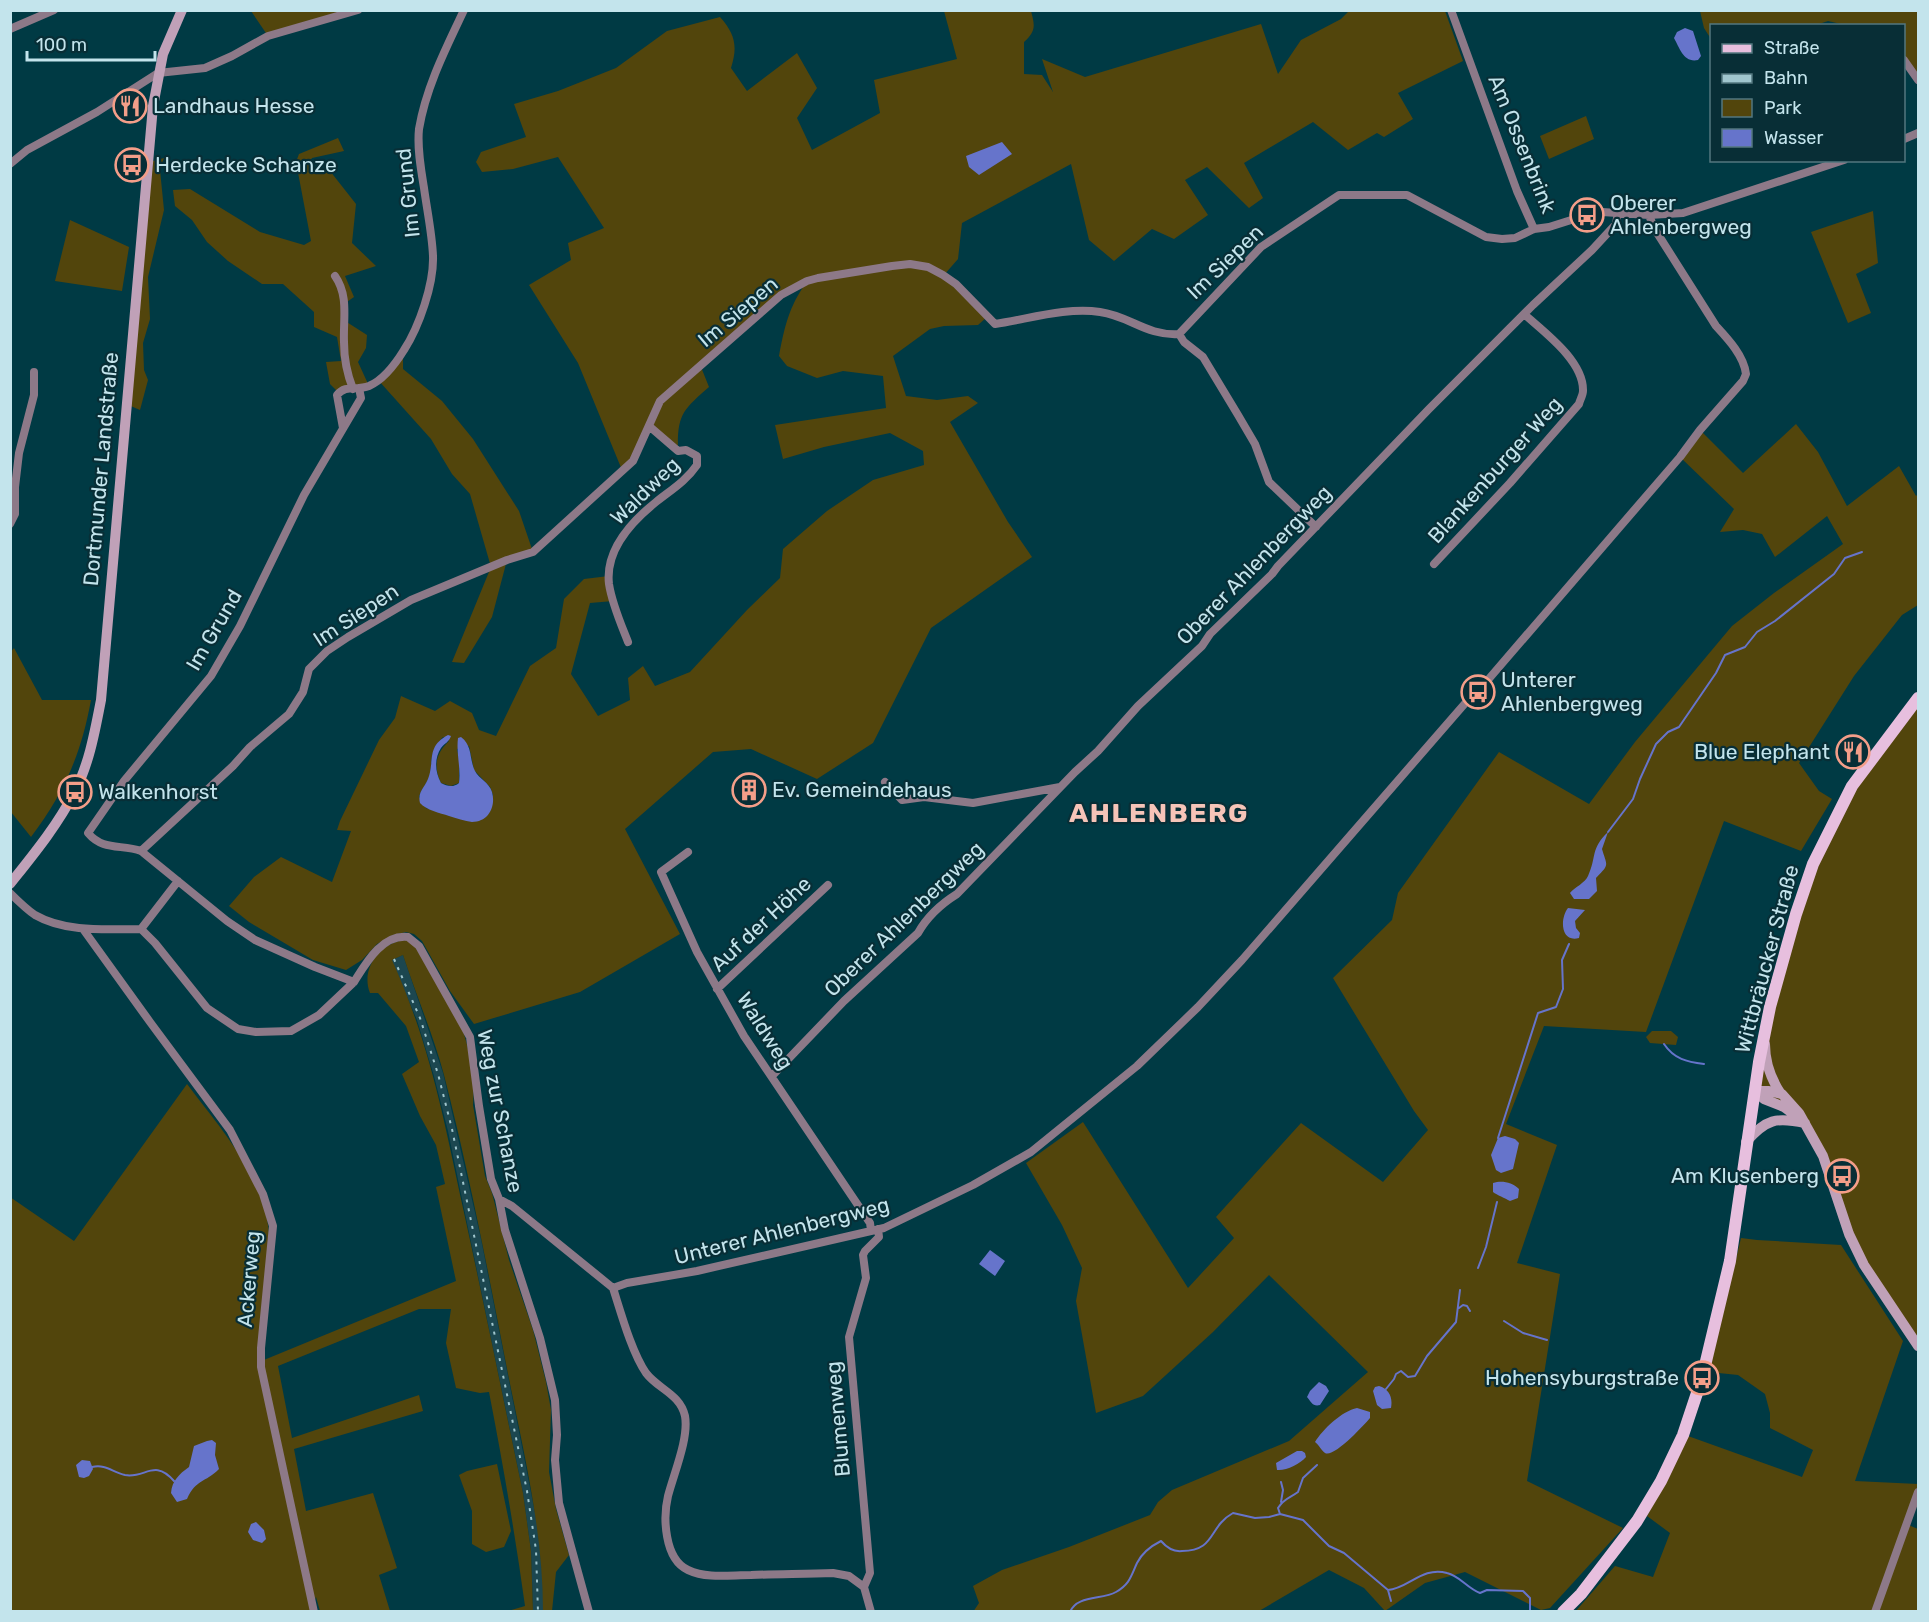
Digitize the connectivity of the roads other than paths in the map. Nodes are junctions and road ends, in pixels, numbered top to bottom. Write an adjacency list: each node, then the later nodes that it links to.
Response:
1 (54, 10): 6 (street)
2 (182, 10): 8 (main road, Dortmunder Landstraße)
3 (358, 10): 8 (street)
4 (464, 10): 19 (street, Im Grund)
5 (1451, 10): 14 (street, Am Ossenbrink)
6 (10, 29)
7 (1905, 61): 9 (street)
8 (158, 73): 11 (street); 32 (main road, Dortmunder Landstraße)
9 (1918, 80)
10 (1838, 162): 13 (street, Am Ossenbrink)
11 (10, 164)
12 (1618, 212): 13 (street, Am Ossenbrink); 14 (street, Am Ossenbrink); 16 (street, Oberer Ahlenbergweg)
13 (1650, 216): 46 (street, Unterer Ahlenbergweg)
14 (1534, 229): 17 (street, Im Siepen)
15 (335, 276): 19 (street)
16 (1524, 314): 23 (street, Oberer Ahlenbergweg); 24 (street, Blankenburger Weg)
17 (1179, 334): 20 (street, Im Siepen); 23 (street)
18 (34, 372): 22 (street)
19 (356, 389): 21 (street, Im Grund); 21 (street, Im Grund)
20 (649, 426): 25 (street, Waldweg); 29 (street, Im Siepen)
21 (344, 428): 29 (street, Im Grund)
22 (10, 524)
23 (1316, 527): 28 (street, Oberer Ahlenbergweg)
24 (1434, 564)
25 (628, 642)
26 (1918, 698): 39 (main road, Wittbräucker Straße)
27 (885, 782): 28 (street)
28 (1061, 787): 40 (street, Oberer Ahlenbergweg)
29 (141, 851): 31 (street)
30 (688, 852): 38 (street, Waldweg)
31 (178, 881): 36 (street); 37 (street)
32 (10, 884)
33 (828, 885): 38 (street, Auf der Höhe)
34 (10, 893): 35 (street)
35 (83, 928): 36 (street); 51 (street, Ackerweg)
36 (141, 928): 37 (street)
37 (354, 982): 45 (street, Weg zur Schanze)
38 (717, 989): 40 (street, Waldweg)
39 (1765, 1032): 41 (main road, Wittbräucker Straße); 42 (main road)
40 (772, 1076): 46 (street, Waldweg)
41 (1755, 1091): 42 (main road); 43 (main road); 44 (main road, Wittbräucker Straße)
42 (1782, 1094): 43 (main road)
43 (1805, 1123): 44 (main road); 48 (main road)
44 (1746, 1142): 54 (main road, Wittbräucker Straße)
45 (499, 1199): 47 (street); 52 (street, Weg zur Schanze)
46 (874, 1230): 47 (street, Unterer Ahlenbergweg); 50 (street, Blumenweg)
47 (613, 1288): 50 (street)
48 (1918, 1346)
49 (1918, 1492): 55 (street)
50 (864, 1587): 53 (street, Blumenweg)
51 (314, 1611)
52 (590, 1611)
53 (872, 1611)
54 (1563, 1611)
55 (1875, 1611)

